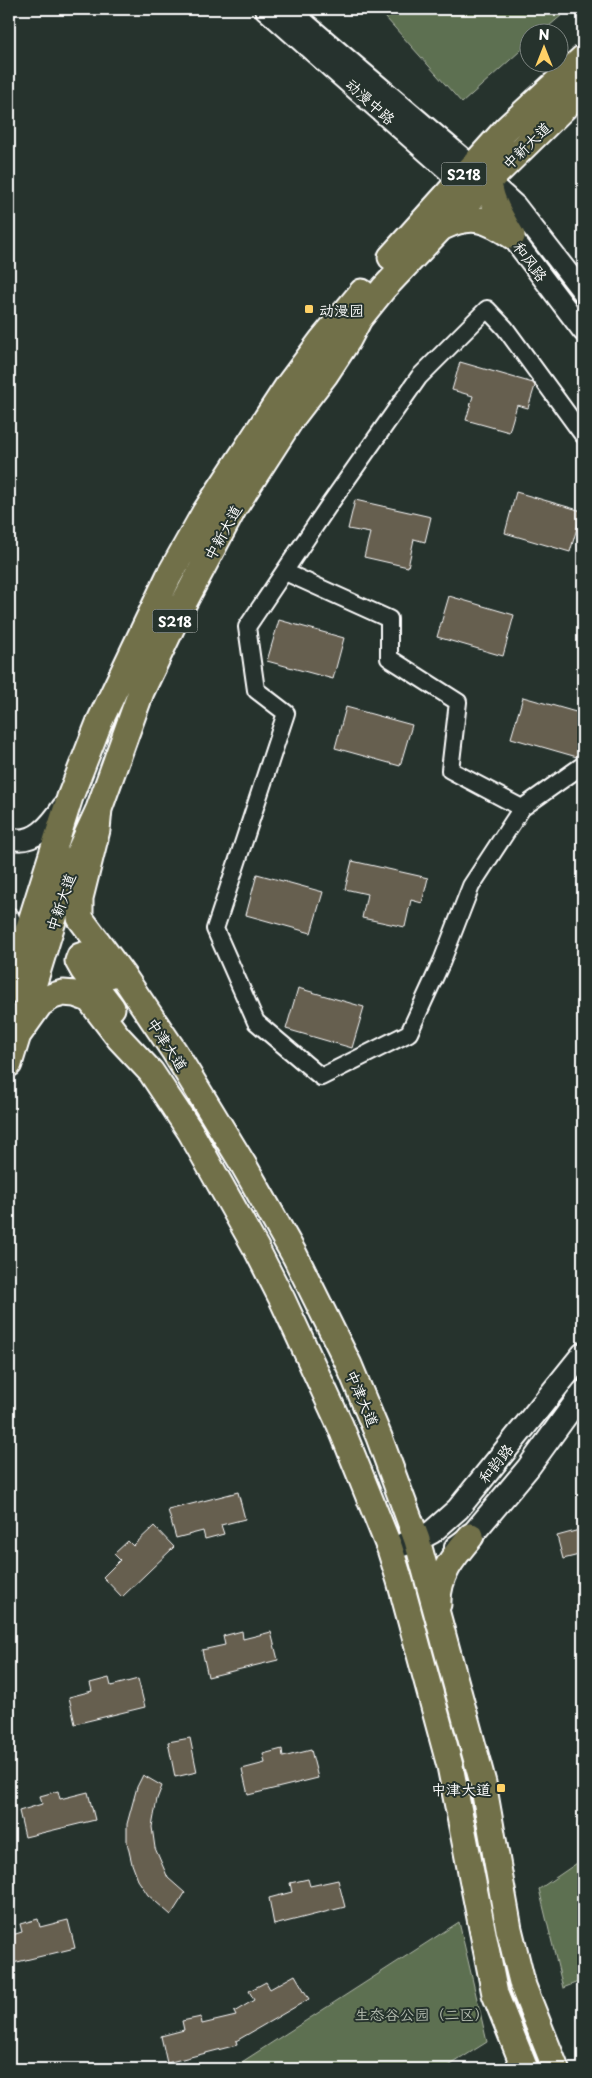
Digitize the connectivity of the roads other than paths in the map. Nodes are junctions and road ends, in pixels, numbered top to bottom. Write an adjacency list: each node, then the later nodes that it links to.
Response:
1 (265, 9): 6 (street, 动漫中路)
2 (287, 9): 6 (street, 动漫中路)
3 (583, 58): 6 (main road, 中新大道)
4 (583, 90): 5 (main road, 中新大道 / S218)
5 (524, 146): 6 (main road, 中新大道 / S218); 8 (street)
6 (477, 184): 7 (main road, 中新大道 / S218); 8 (main road)
7 (431, 225): 8 (main road); 14 (main road, 中新大道 / S218); 16 (main road, 中新大道 / S218)
8 (521, 230): 9 (street, 和风路); 10 (street, 和风路)
9 (583, 292)
10 (583, 331)
11 (583, 435): 12 (street)
12 (285, 572): 15 (street); 15 (street)
13 (583, 765): 15 (street)
14 (70, 797): 17 (street); 20 (main road, 中新大道 / S218)
15 (522, 808)
16 (99, 809): 21 (main road, 中新大道 / S218); 22 (main road, 中津大道)
17 (9, 838)
18 (9, 918): 19 (street)
19 (9, 946)
20 (9, 991)
21 (18, 1035): 23 (main road, 中新大道 / S218); 24 (main road, 中津大道)
22 (174, 1051): 24 (main road); 29 (main road, 中津大道)
23 (9, 1064)
24 (151, 1072): 30 (main road, 中津大道)
25 (583, 1354): 27 (main road, 和韵路)
26 (583, 1392): 28 (main road, 和韵路)
27 (458, 1509): 29 (main road, 和韵路); 31 (main road)
28 (470, 1536): 31 (main road, 和韵路); 32 (main road)
29 (417, 1540): 30 (main road, 和韵路); 31 (main road, 中津大道)
30 (390, 1549): 31 (main road, 中津大道)
31 (417, 1573): 32 (main road, 中津大道); 33 (main road, 中津大道)
32 (438, 1617): 34 (main road, 中津大道)
33 (525, 2069)
34 (556, 2069)

